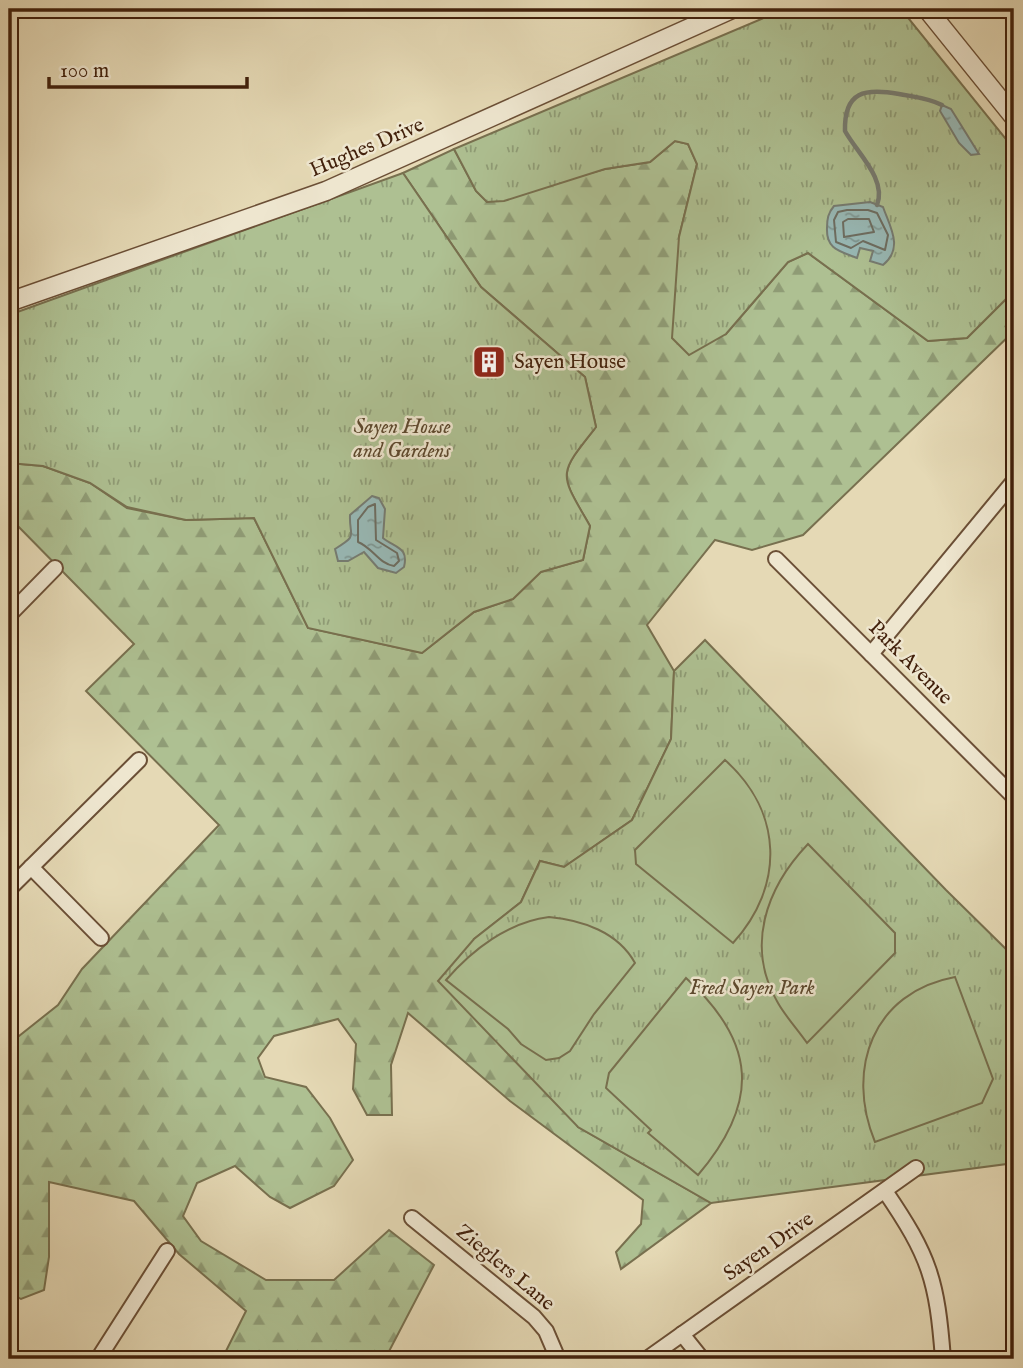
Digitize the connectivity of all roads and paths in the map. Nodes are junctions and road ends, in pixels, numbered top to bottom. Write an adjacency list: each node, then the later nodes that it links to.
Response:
1 (732, 9): 4 (street, Hughes Drive)
2 (927, 9): 3 (street)
3 (1014, 117)
4 (9, 302)
5 (1011, 491): 9 (street)
6 (776, 559): 9 (street, Park Avenue)
7 (55, 568): 8 (street)
8 (9, 615)
9 (871, 654): 11 (street, Park Avenue)
10 (139, 760): 12 (street)
11 (1014, 797)
12 (31, 867): 13 (street); 14 (street)
13 (9, 889)
14 (101, 938)
15 (916, 1168): 16 (street, Sayen Drive)
16 (885, 1191): 19 (street, Sayen Drive); 24 (street)
17 (412, 1218): 21 (street, Zieglers Lane)
18 (167, 1251): 20 (street)
19 (682, 1334): 22 (street, Sayen Drive); 23 (street)
20 (98, 1359)
21 (558, 1359)
22 (647, 1359)
23 (702, 1359)
24 (943, 1359)

